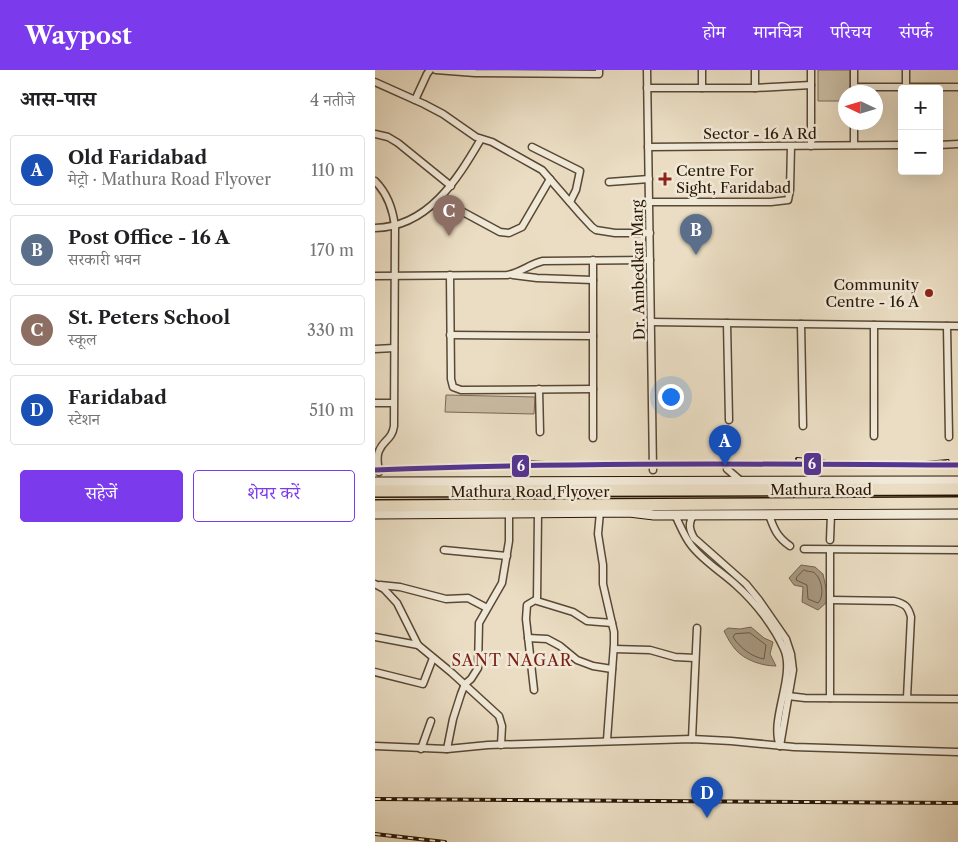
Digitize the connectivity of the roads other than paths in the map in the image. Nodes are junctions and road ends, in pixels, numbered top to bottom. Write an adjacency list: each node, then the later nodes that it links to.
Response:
1 (430, 70): 24 (street)
2 (436, 70): 10 (street)
3 (599, 70): 12 (street)
4 (647, 70): 20 (street, Dr. Ambedkar Marg)
5 (702, 70): 21 (street)
6 (755, 70): 22 (street)
7 (811, 70): 14 (street)
8 (854, 70): 15 (street)
9 (907, 70): 16 (street)
10 (463, 71): 11 (street)
11 (512, 72): 12 (street)
12 (554, 72)
13 (375, 82): 24 (street)
14 (811, 85): 22 (street); 33 (street)
15 (854, 85)
16 (906, 85)
17 (898, 87): 23 (street)
18 (943, 87): 19 (street)
19 (958, 87)
20 (647, 88): 21 (street); 34 (street, Dr. Ambedkar Marg)
21 (702, 88): 22 (street)
22 (755, 88)
23 (883, 88)
24 (415, 100): 27 (street)
25 (854, 130): 29 (street)
26 (375, 134): 40 (street)
27 (481, 139): 36 (street); 40 (street)
28 (958, 144): 31 (street)
29 (854, 145): 30 (street, Sector - 16 A Rd); 33 (street, Sector - 16 A Rd)
30 (898, 145)
31 (943, 145)
32 (791, 146): 33 (street, Sector - 16 A Rd); 34 (street, Sector - 16 A Rd); 43 (street)
33 (811, 146)
34 (648, 147): 37 (street, Dr. Ambedkar Marg)
35 (532, 148): 42 (street)
36 (550, 179): 41 (street); 42 (street)
37 (649, 179): 39 (street); 43 (street, Dr. Ambedkar Marg)
38 (375, 181): 44 (street)
39 (609, 182)
40 (451, 186): 41 (street)
41 (439, 199): 44 (street)
42 (570, 202): 46 (street)
43 (649, 202): 46 (street, Dr. Ambedkar Marg)
44 (395, 227): 45 (street); 52 (street)
45 (375, 228)
46 (650, 233): 48 (street, Dr. Ambedkar Marg)
47 (593, 260): 48 (street); 49 (street); 53 (street)
48 (650, 260): 54 (street, Dr. Ambedkar Marg)
49 (507, 274): 50 (street); 53 (street)
50 (450, 275): 52 (street); 60 (street)
51 (375, 276): 52 (street)
52 (394, 276): 62 (street)
53 (593, 280): 61 (street)
54 (651, 322): 55 (street); 75 (street, Dr. Ambedkar Marg)
55 (727, 323): 56 (street); 68 (street)
56 (801, 324): 57 (street); 69 (street)
57 (874, 325): 58 (street); 71 (street)
58 (947, 326): 59 (street); 72 (street)
59 (958, 326)
60 (450, 335): 61 (street); 64 (street)
61 (593, 336): 65 (street)
62 (394, 348): 63 (street); 67 (street)
63 (375, 349)
64 (539, 389): 65 (street); 70 (street)
65 (593, 389): 73 (street)
66 (375, 403): 67 (street)
67 (393, 403): 76 (street)
68 (729, 420)
69 (803, 426)
70 (540, 432)
71 (874, 436)
72 (949, 437)
73 (593, 438)
74 (727, 469): 77 (street)
75 (653, 470)
76 (379, 472)
77 (741, 481): 78 (main road); 79 (main road)
78 (958, 481)
79 (375, 482)
80 (958, 489): 81 (highway, Mathura Road Flyover)
81 (375, 491)
82 (958, 503): 83 (highway, Mathura Road)
83 (685, 505): 84 (highway, Mathura Road Flyover); 88 (highway)
84 (375, 506)
85 (600, 512): 87 (main road); 88 (main road); 106 (street)
86 (509, 513): 87 (main road); 89 (main road); 101 (street)
87 (538, 513): 103 (street)
88 (634, 513): 93 (main road)
89 (375, 514)
90 (694, 514): 93 (main road); 94 (main road); 118 (street)
91 (831, 514): 92 (main road); 94 (main road); 95 (street)
92 (958, 514)
93 (675, 515): 127 (street)
94 (769, 515): 96 (street)
95 (830, 540)
96 (790, 546)
97 (804, 549): 99 (street)
98 (443, 550): 101 (street)
99 (830, 550): 100 (street); 104 (street)
100 (958, 551)
101 (507, 556): 105 (street)
102 (376, 585): 105 (street); 110 (street)
103 (537, 599): 106 (street); 109 (street)
104 (831, 600): 119 (street); 120 (street)
105 (487, 608): 116 (street)
106 (612, 624): 111 (street)
107 (697, 628): 113 (street)
108 (375, 637): 110 (street)
109 (528, 638): 114 (street); 117 (street)
110 (418, 645): 112 (street)
111 (614, 649): 113 (street); 114 (street)
112 (433, 658): 115 (street); 116 (street)
113 (695, 658): 123 (street)
114 (612, 669): 124 (street)
115 (375, 672)
116 (465, 684): 125 (street); 129 (street)
117 (534, 690)
118 (789, 696): 119 (street); 127 (street)
119 (830, 698): 120 (street)
120 (907, 698): 121 (street)
121 (958, 700)
122 (431, 722): 128 (street)
123 (692, 739): 124 (street); 127 (street)
124 (607, 740): 125 (street)
125 (501, 745): 129 (street)
126 (375, 746): 128 (street)
127 (780, 746): 130 (street)
128 (421, 749): 129 (street)
129 (447, 749)
130 (957, 752)

